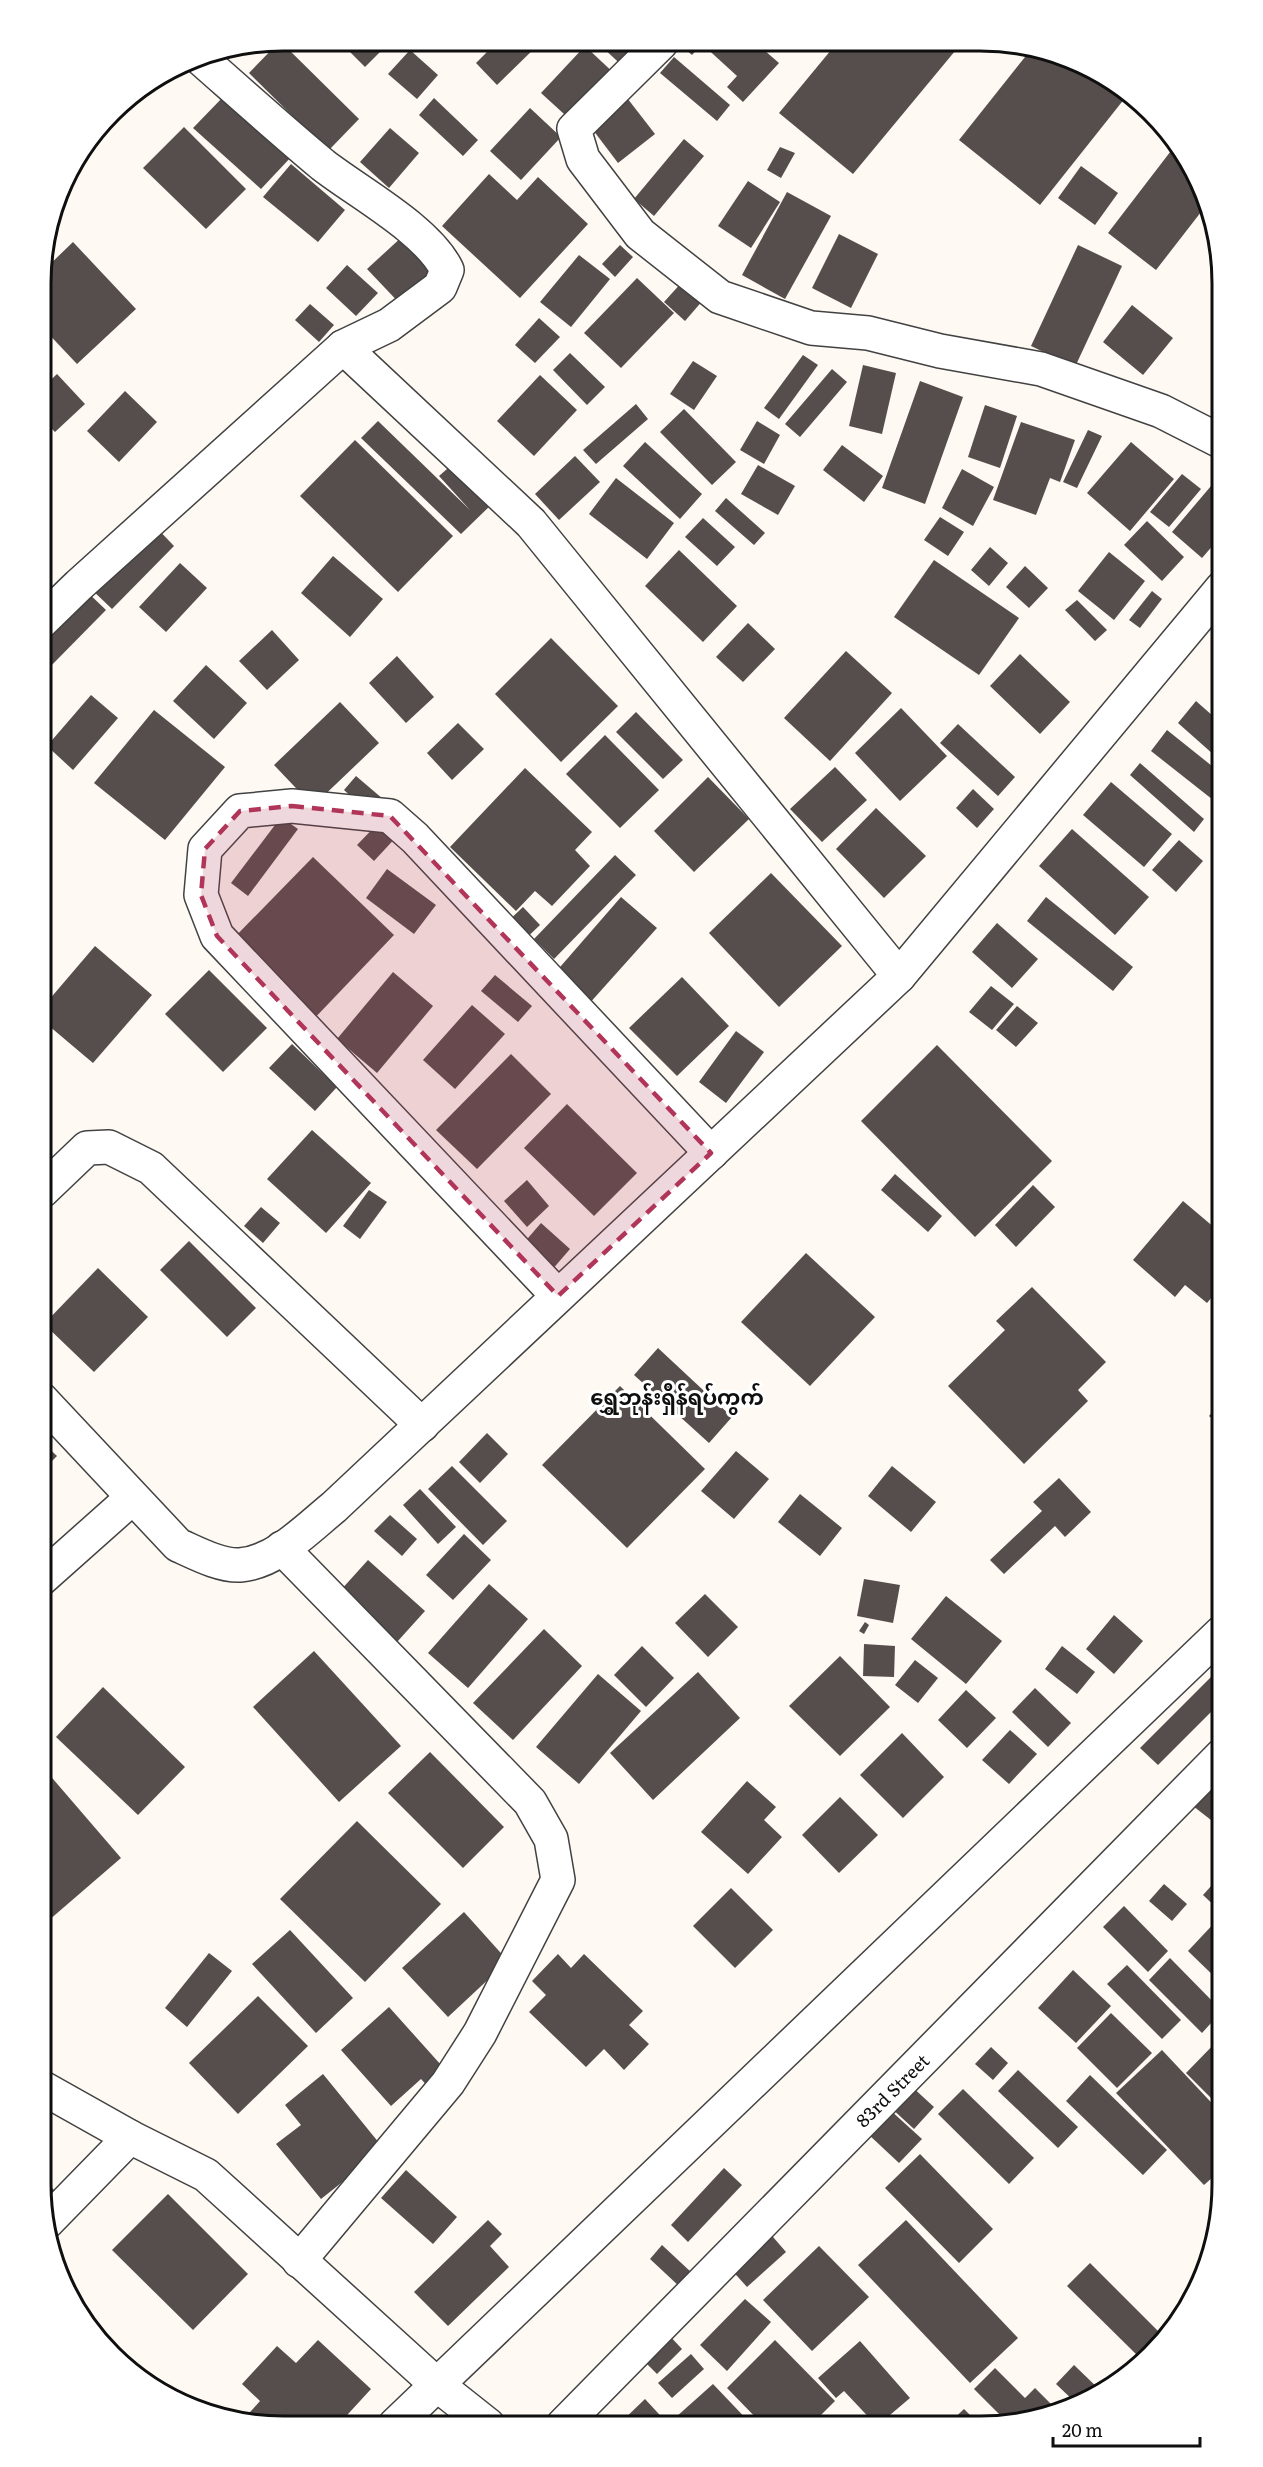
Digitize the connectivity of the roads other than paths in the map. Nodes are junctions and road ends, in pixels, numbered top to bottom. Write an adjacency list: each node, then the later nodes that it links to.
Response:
1 (653, 51): 4 (street)
2 (207, 64): 3 (street)
3 (343, 347): 6 (street); 7 (street)
4 (1212, 437)
5 (1212, 600): 7 (street)
6 (51, 612)
7 (899, 976): 8 (street)
8 (711, 1153): 10 (street); 10 (street)
9 (51, 1182): 12 (street)
10 (558, 1296): 12 (street)
11 (51, 1410): 13 (street)
12 (422, 1425): 14 (street)
13 (132, 1498): 14 (street); 15 (street)
14 (282, 1548): 21 (street)
15 (51, 1570)
16 (1212, 1642): 22 (street)
17 (1212, 1765): 25 (street, 83rd Street)
18 (51, 2093): 19 (street)
19 (130, 2137): 20 (street); 21 (street)
20 (53, 2216)
21 (299, 2261): 22 (street)
22 (435, 2383): 23 (street); 24 (street)
23 (403, 2416)
24 (477, 2416)
25 (572, 2416)

